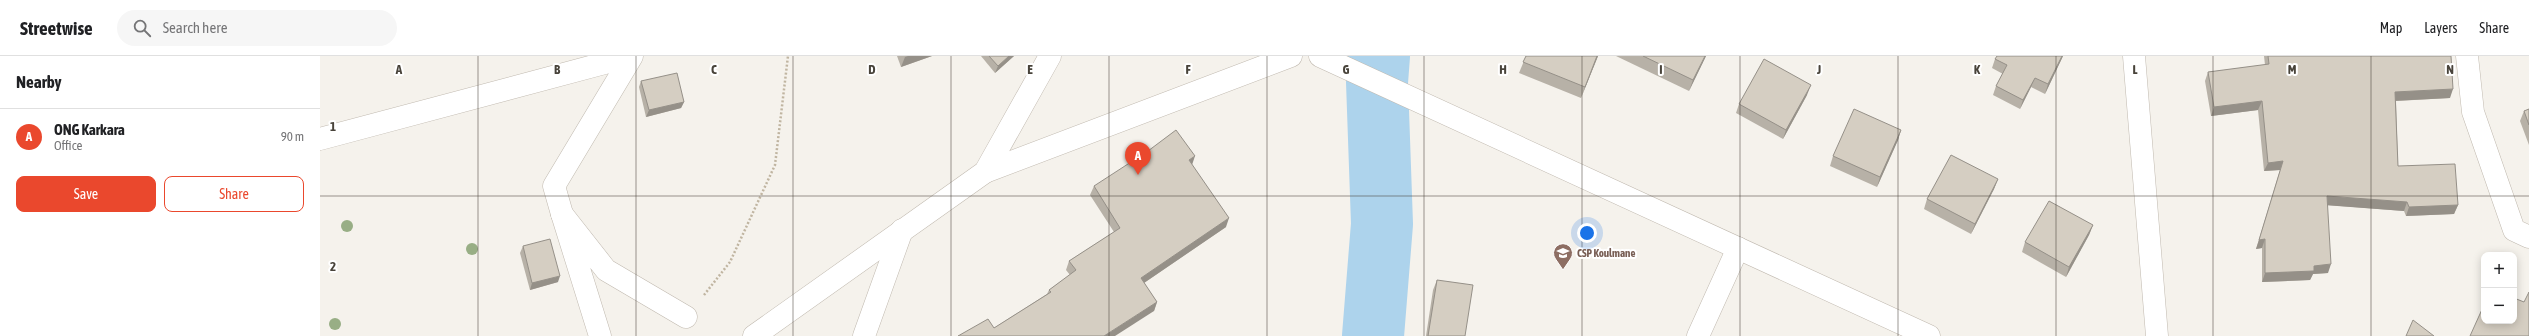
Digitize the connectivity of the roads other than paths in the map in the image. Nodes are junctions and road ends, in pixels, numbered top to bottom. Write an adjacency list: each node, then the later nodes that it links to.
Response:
1 (631, 56): 7 (street); 9 (street)
2 (1050, 56): 8 (street)
3 (1291, 56): 8 (street)
4 (1320, 56): 12 (street)
5 (2134, 56): 19 (street)
6 (2467, 56): 11 (street)
7 (320, 139)
8 (985, 172): 10 (street)
9 (562, 214): 13 (street); 15 (street)
10 (902, 230): 14 (street); 16 (street)
11 (2529, 237)
12 (1738, 248): 17 (street); 18 (street)
13 (686, 318)
14 (866, 334)
15 (600, 336)
16 (754, 336)
17 (1698, 336)
18 (1929, 336)
19 (2157, 336)

